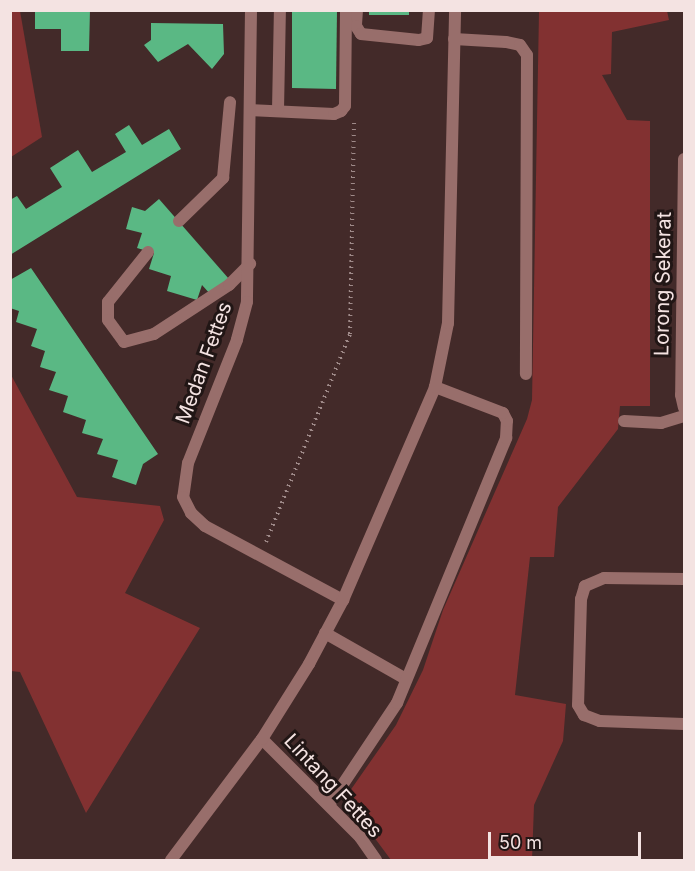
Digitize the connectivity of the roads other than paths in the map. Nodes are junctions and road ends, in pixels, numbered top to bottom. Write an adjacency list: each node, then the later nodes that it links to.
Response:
1 (251, 10): 9 (street, Medan Fettes)
2 (280, 10): 10 (street)
3 (346, 10): 10 (street)
4 (357, 10): 5 (street)
5 (429, 10)
6 (454, 10): 7 (street)
7 (454, 39): 15 (street); 16 (street)
8 (230, 102): 12 (street)
9 (251, 110): 10 (street); 14 (street, Medan Fettes)
10 (278, 110)
11 (684, 159): 17 (street, Lorong Sekerat)
12 (179, 221)
13 (148, 252): 14 (street)
14 (250, 264): 21 (street, Medan Fettes)
15 (526, 374)
16 (435, 387): 21 (street); 23 (street)
17 (684, 408)
18 (684, 416): 19 (street)
19 (624, 421)
20 (684, 579): 24 (street)
21 (343, 600): 22 (street)
22 (325, 633): 23 (street); 25 (street)
23 (406, 679): 26 (street)
24 (684, 724)
25 (262, 739): 26 (street, Lintang Fettes); 27 (street)
26 (329, 805): 28 (street, Lintang Fettes)
27 (171, 861)
28 (376, 861)

